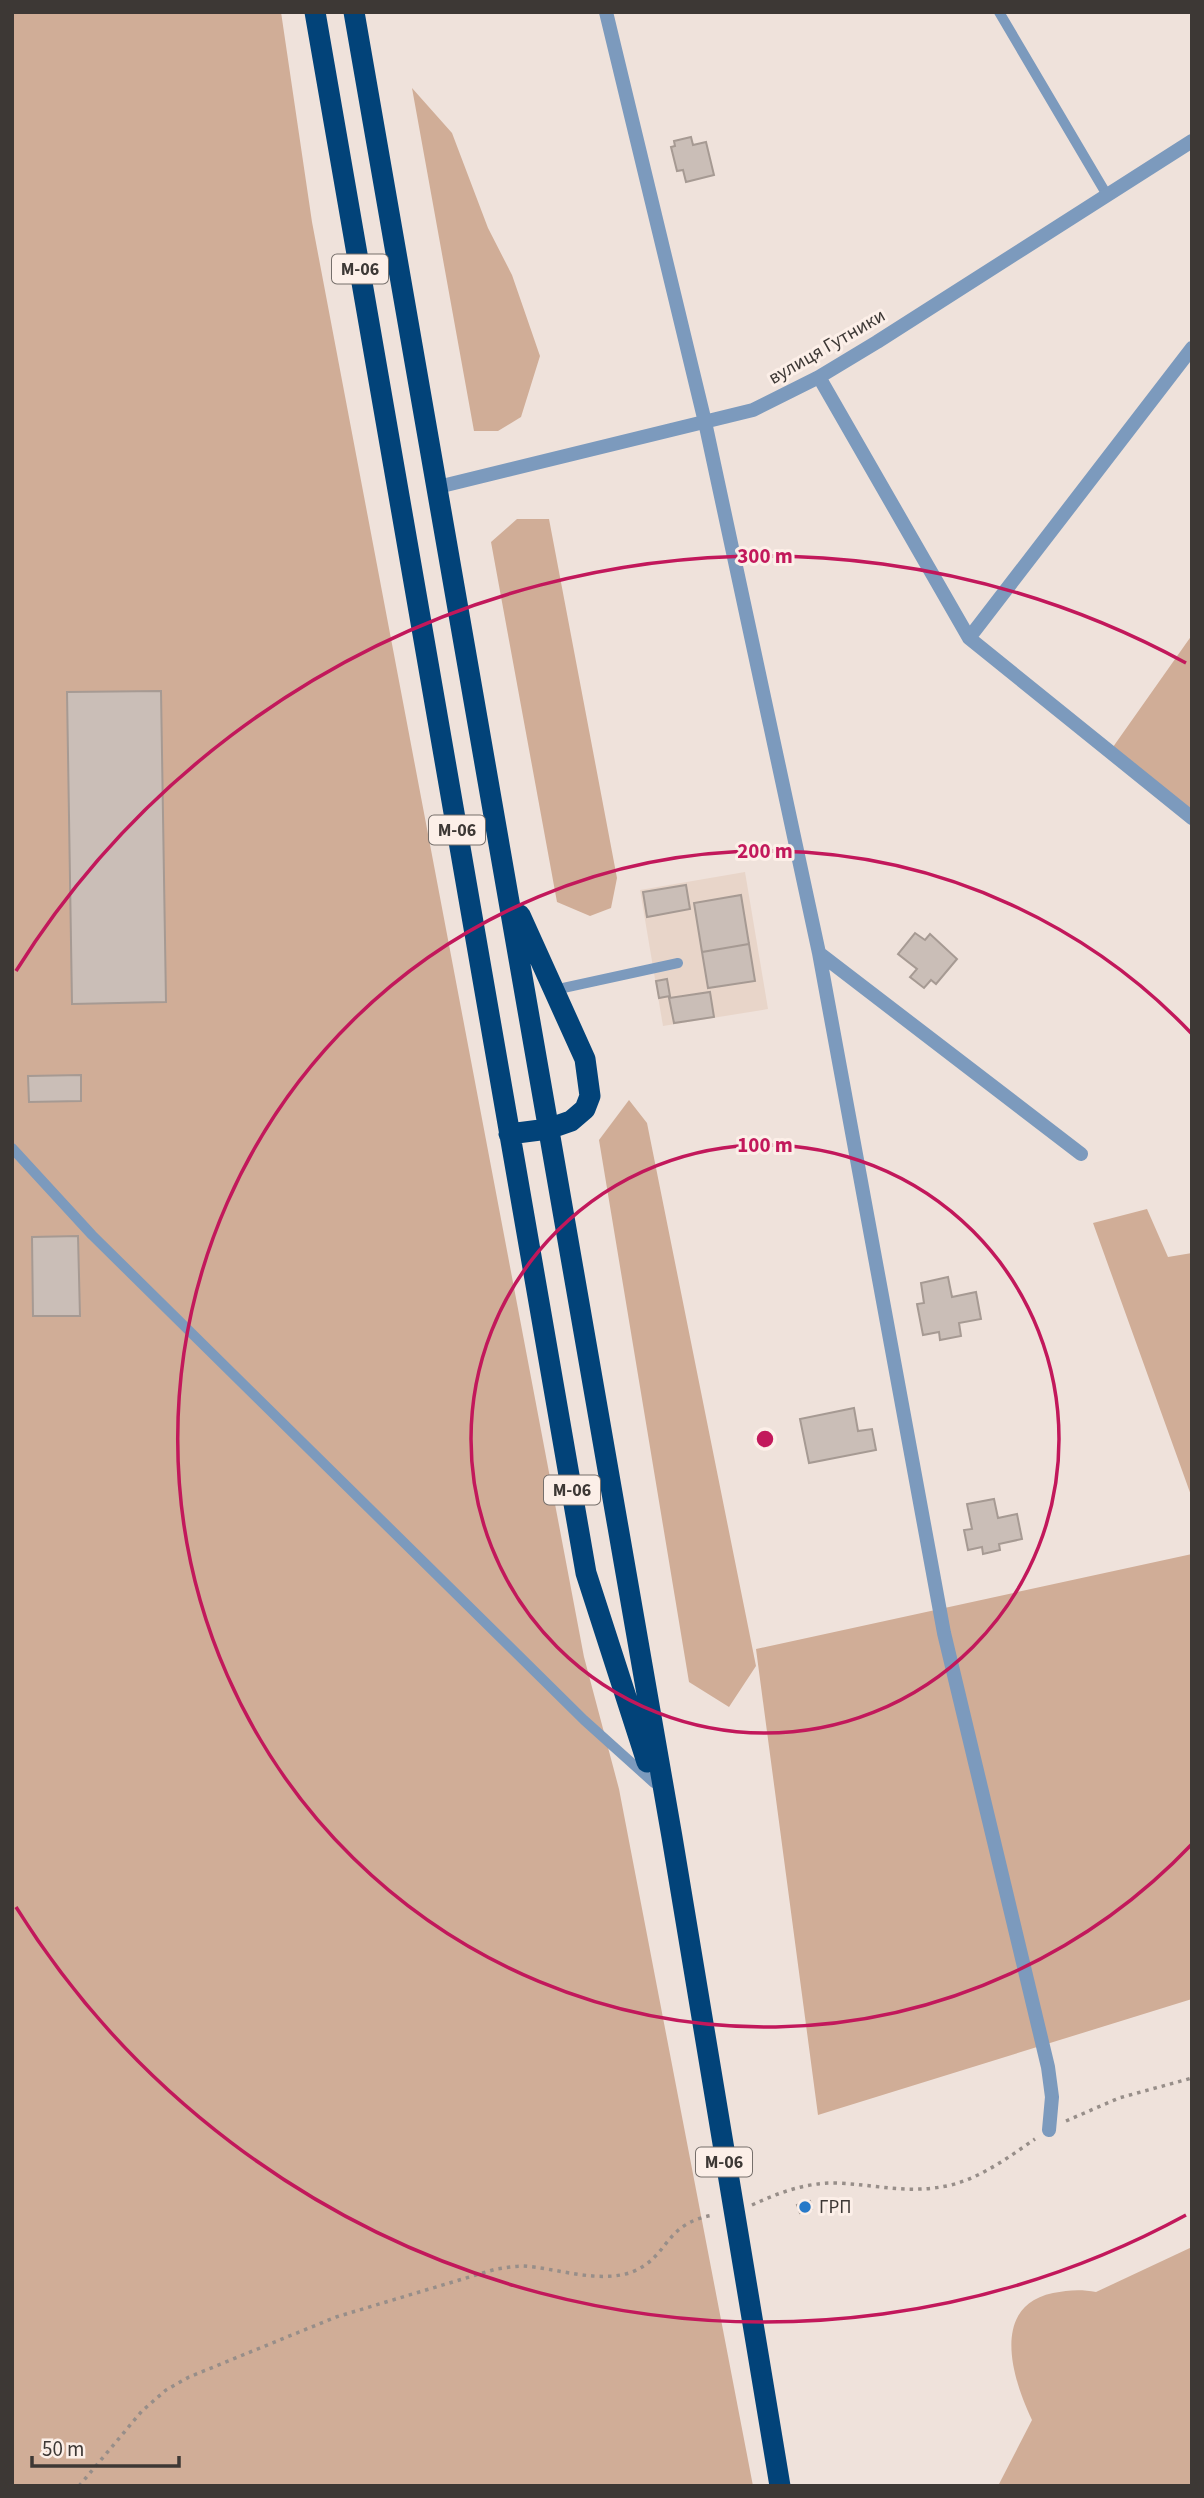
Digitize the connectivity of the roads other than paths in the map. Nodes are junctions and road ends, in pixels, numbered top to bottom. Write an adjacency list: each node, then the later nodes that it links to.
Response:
1 (315, 12): 18 (highway, М-06)
2 (354, 12): 10 (highway, М-06)
3 (606, 12): 9 (street)
4 (999, 12): 6 (lane)
5 (1192, 141): 6 (street, вулиця Гутники)
6 (1107, 195): 8 (street, вулиця Гутники)
7 (1192, 348): 11 (street)
8 (819, 377): 9 (street, вулиця Гутники); 11 (street)
9 (705, 422): 10 (street, вулиця Гутники); 14 (street)
10 (438, 487): 13 (highway, М-06)
11 (970, 638): 12 (street)
12 (1192, 818)
13 (508, 888): 16 (highway); 17 (highway, М-06)
14 (819, 953): 20 (street); 23 (street)
15 (678, 963): 16 (lane)
16 (554, 990): 17 (highway)
17 (548, 1129): 18 (highway); 22 (highway, М-06)
18 (509, 1134): 21 (highway, М-06)
19 (12, 1148): 21 (lane)
20 (1081, 1154)
21 (654, 1783): 22 (highway, М-06)
22 (672, 1838): 24 (highway, М-06)
23 (1049, 2130)
24 (780, 2486)

